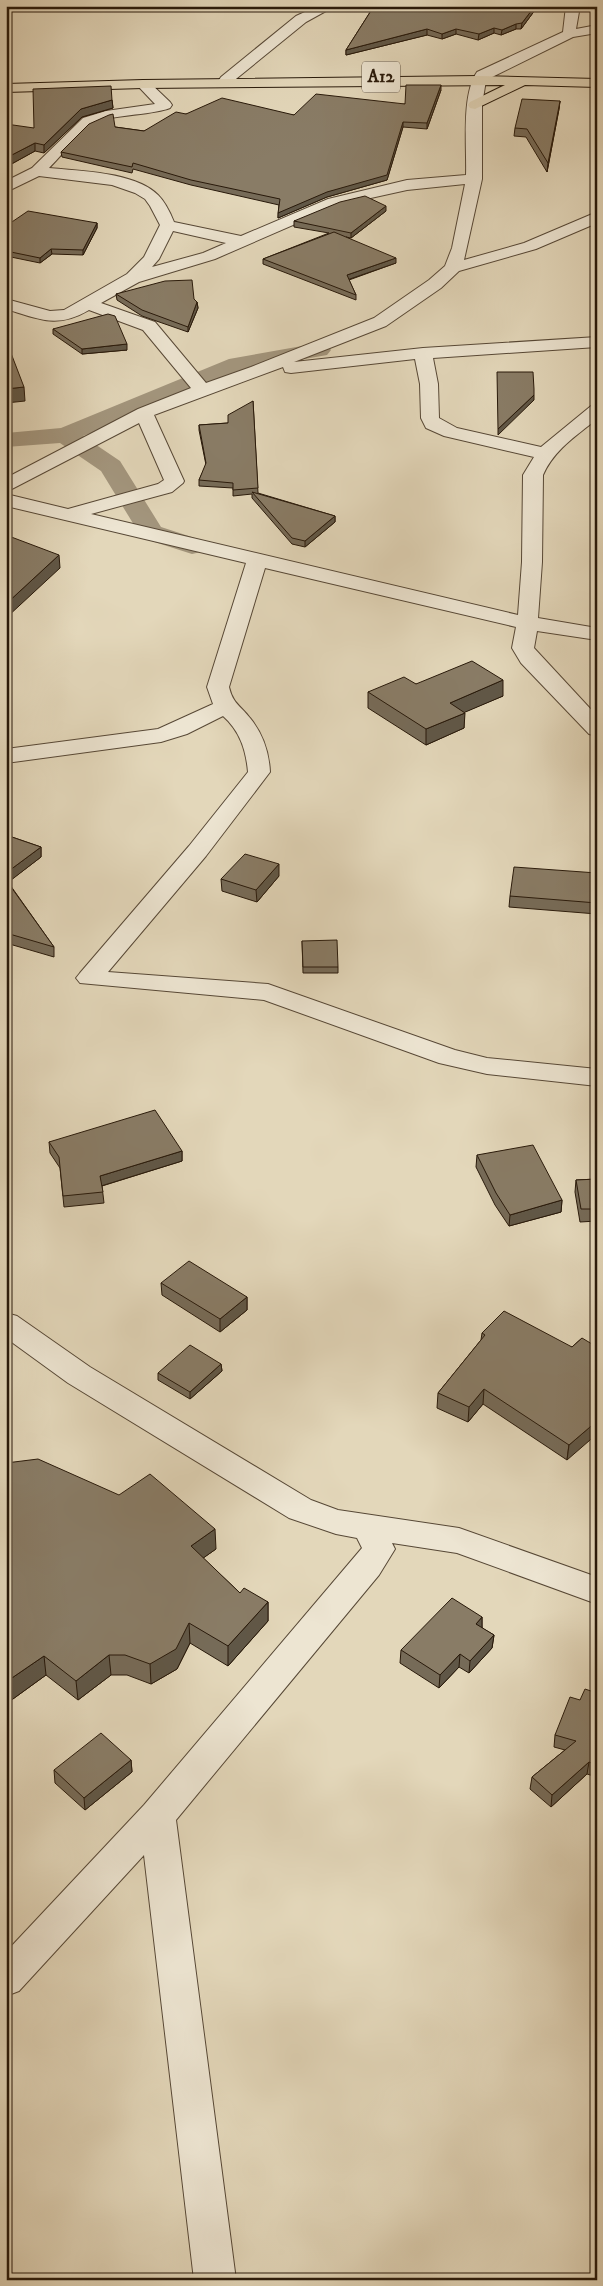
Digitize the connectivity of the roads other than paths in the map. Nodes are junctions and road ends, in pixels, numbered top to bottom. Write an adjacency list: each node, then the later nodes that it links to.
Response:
1 (329, 6): 6 (street)
2 (573, 6): 4 (street)
3 (597, 28): 4 (street)
4 (570, 34): 12 (street)
5 (597, 78): 12 (main road, A12)
6 (226, 80): 10 (main road, A12); 12 (main road, A12)
7 (531, 81): 8 (main road, A12); 12 (main road, A12); 12 (main road)
8 (597, 83)
9 (143, 84): 10 (main road, A12); 11 (main road, A12); 13 (street)
10 (165, 84): 12 (main road, A12)
11 (6, 88)
12 (478, 88): 14 (street)
13 (37, 171): 15 (street); 17 (street)
14 (474, 179): 18 (street); 19 (street)
15 (6, 187)
16 (597, 216): 19 (street)
17 (168, 225): 18 (street); 20 (street)
18 (245, 242): 20 (street)
19 (453, 268): 25 (street)
20 (133, 278): 22 (street)
21 (6, 304): 22 (street)
22 (88, 304): 26 (street)
23 (597, 342): 24 (street)
24 (423, 353): 25 (street); 29 (street)
25 (257, 371): 26 (street)
26 (202, 390): 28 (street)
27 (597, 410): 29 (street)
28 (144, 413): 30 (street); 32 (street)
29 (545, 454): 34 (street)
30 (11, 480)
31 (6, 500): 32 (street)
32 (67, 515): 33 (street)
33 (257, 560): 34 (street); 36 (street)
34 (528, 623): 35 (street); 37 (street)
35 (597, 634)
36 (224, 707): 38 (street); 39 (street)
37 (597, 730)
38 (6, 756)
39 (597, 1078)
40 (6, 1323): 41 (street)
41 (369, 1529): 42 (street); 43 (street)
42 (597, 1591)
43 (157, 1816): 44 (street); 45 (street)
44 (6, 1979)
45 (215, 2280)

